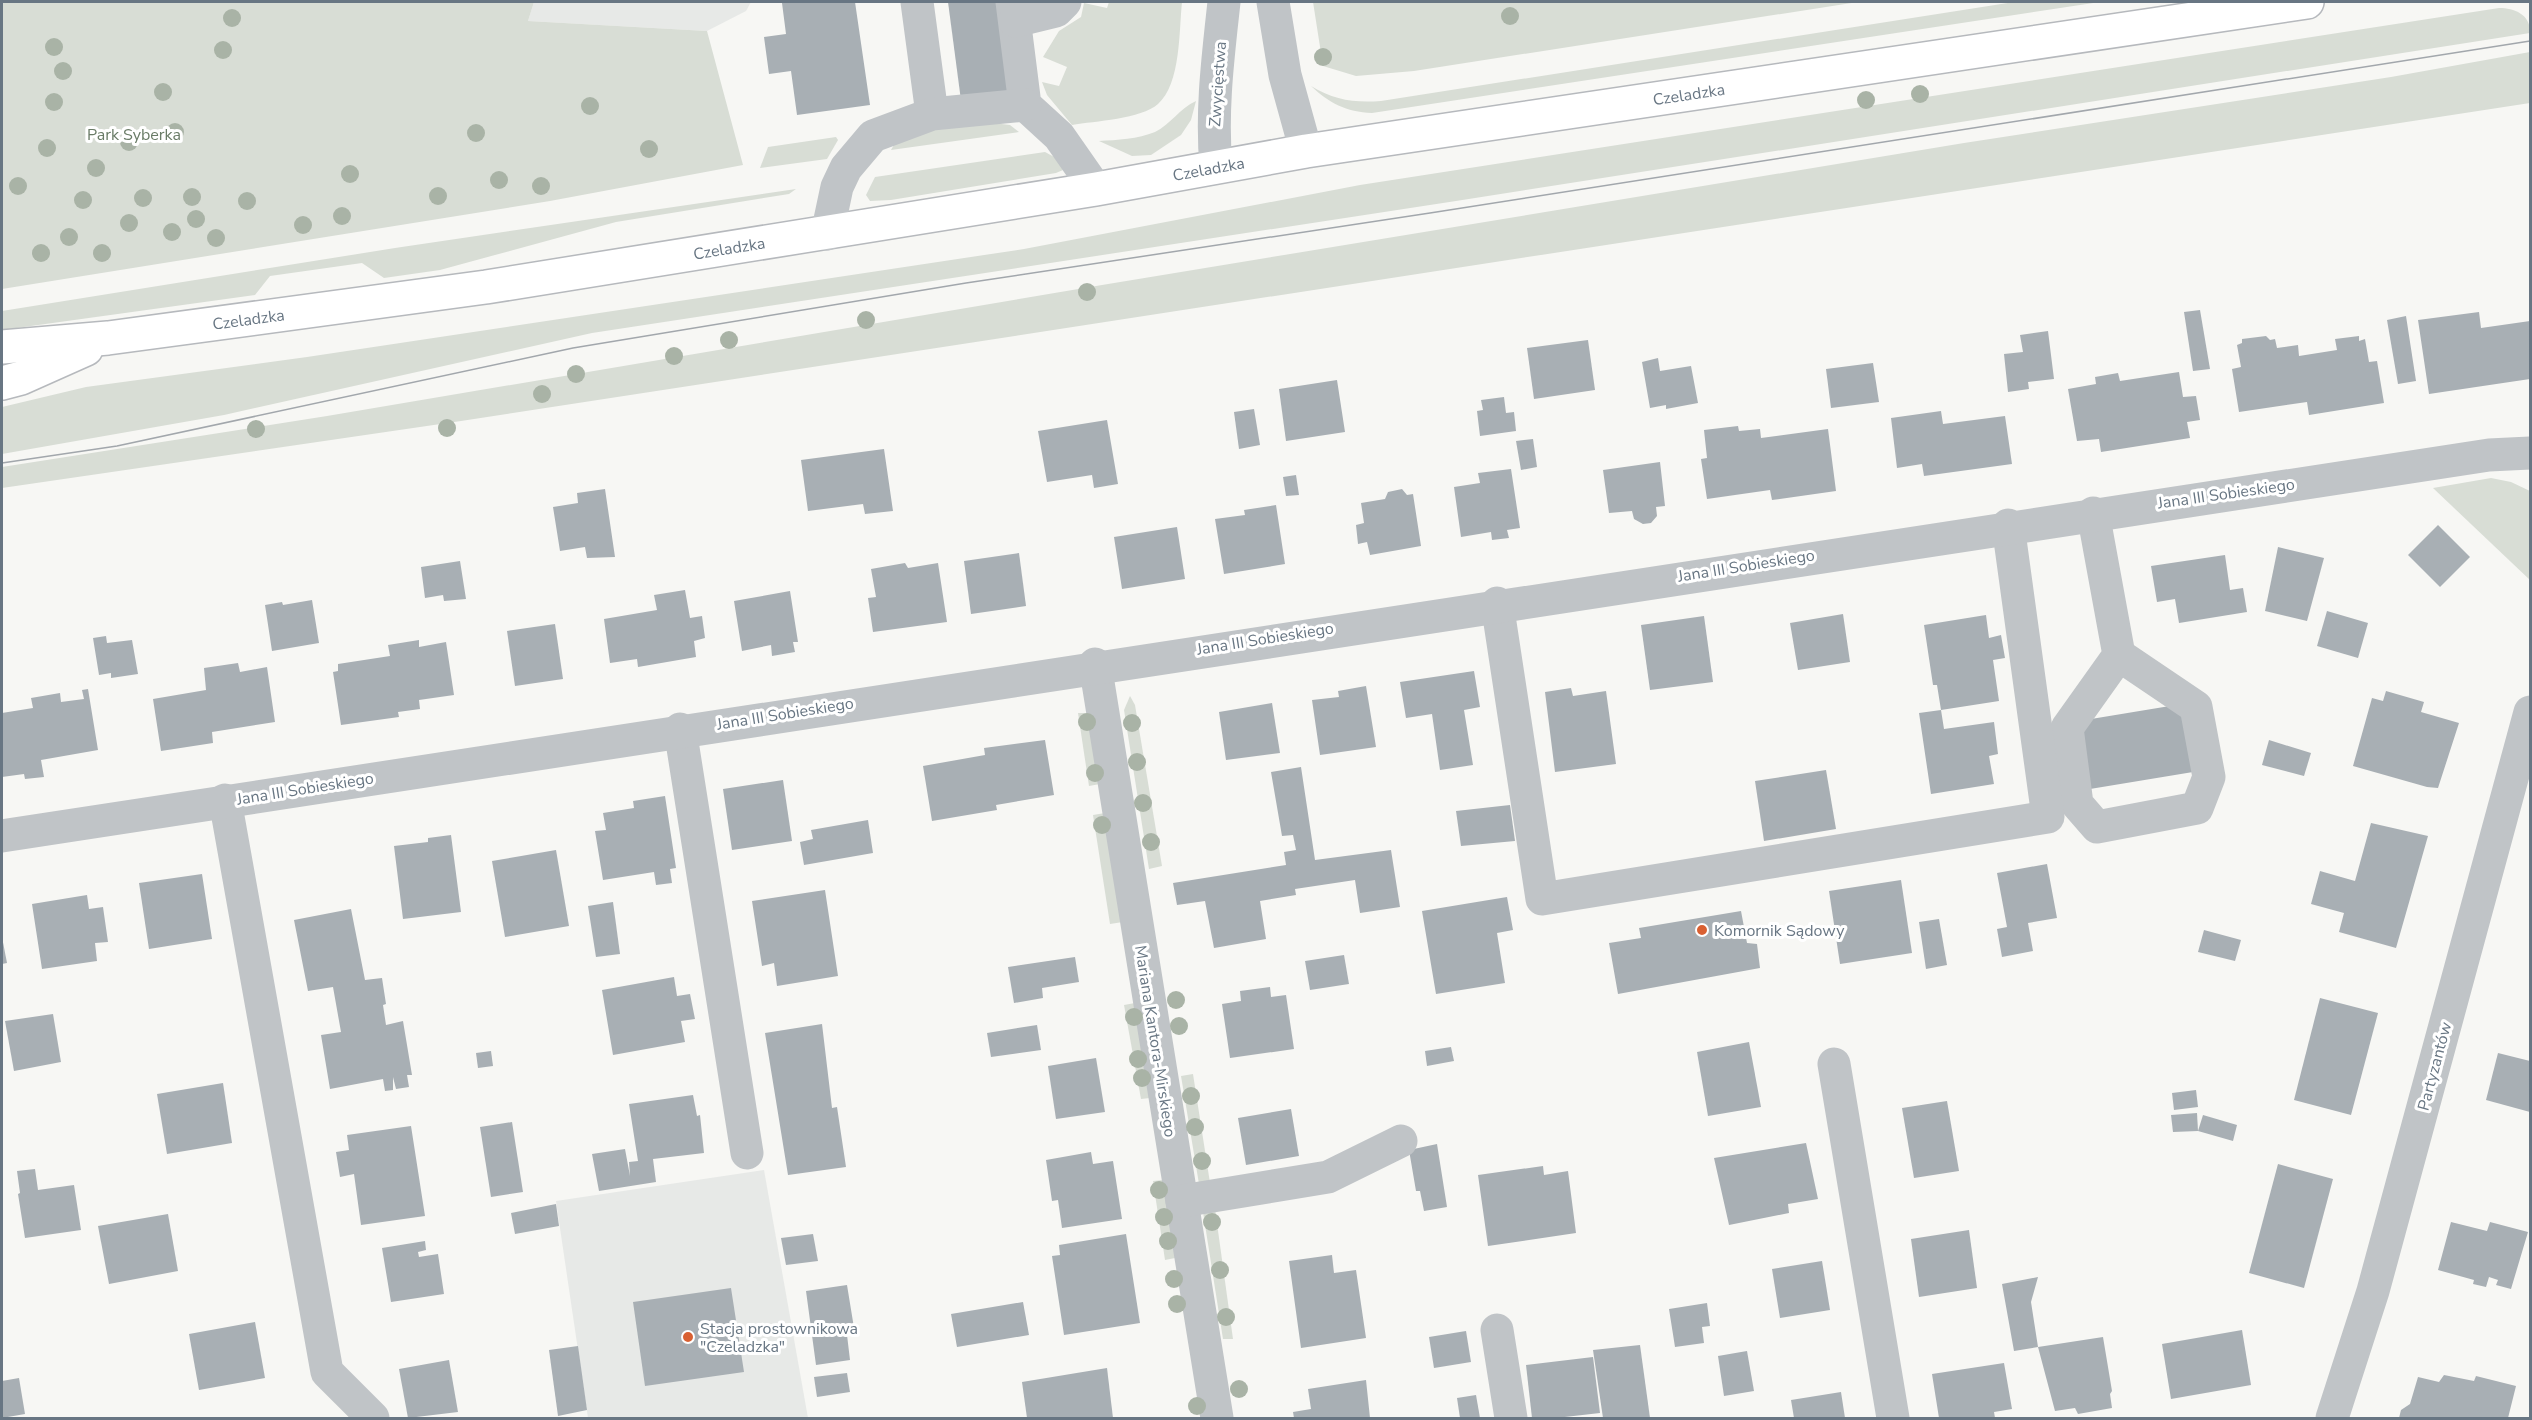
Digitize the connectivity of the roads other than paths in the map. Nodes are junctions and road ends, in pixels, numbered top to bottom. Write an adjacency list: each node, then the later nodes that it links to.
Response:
1 (917, 2): 8 (street)
2 (1065, 2): 6 (street)
3 (1224, 2): 10 (street, Zwycięstwa)
4 (1273, 2): 9 (street)
5 (2307, 2): 9 (main road, Czeladzka)
6 (1014, 11): 7 (street)
7 (1025, 105): 8 (street); 11 (street)
8 (932, 114): 12 (street)
9 (1306, 151): 10 (main road, Czeladzka)
10 (1216, 167): 11 (main road, Czeladzka)
11 (1096, 189): 12 (main road, Czeladzka)
12 (827, 234): 13 (main road, Czeladzka)
13 (108, 338): 14 (main road, Czeladzka); 15 (main road, Czeladzka)
14 (2, 347)
15 (2, 383)
16 (2530, 453): 17 (street, Jana III Sobieskiego)
17 (2093, 513): 18 (street, Jana III Sobieskiego); 20 (street)
18 (2008, 525): 19 (street, Jana III Sobieskiego); 19 (street)
19 (1497, 603): 21 (street, Jana III Sobieskiego)
20 (2118, 655): 20 (street)
21 (1095, 664): 23 (street, Jana III Sobieskiego); 29 (street, Mariana Kantora-Mirskiego)
22 (2530, 712): 35 (street, Partyzantów)
23 (680, 729): 24 (street, Jana III Sobieskiego); 28 (street)
24 (225, 800): 25 (street, Jana III Sobieskiego); 31 (street)
25 (2, 836)
26 (1834, 1064): 34 (street)
27 (1401, 1141): 29 (street)
28 (747, 1153)
29 (1182, 1201): 32 (street, Mariana Kantora-Mirskiego)
30 (1497, 1330): 33 (street)
31 (373, 1419)
32 (1217, 1419)
33 (1511, 1419)
34 (1893, 1419)
35 (2332, 1419)

